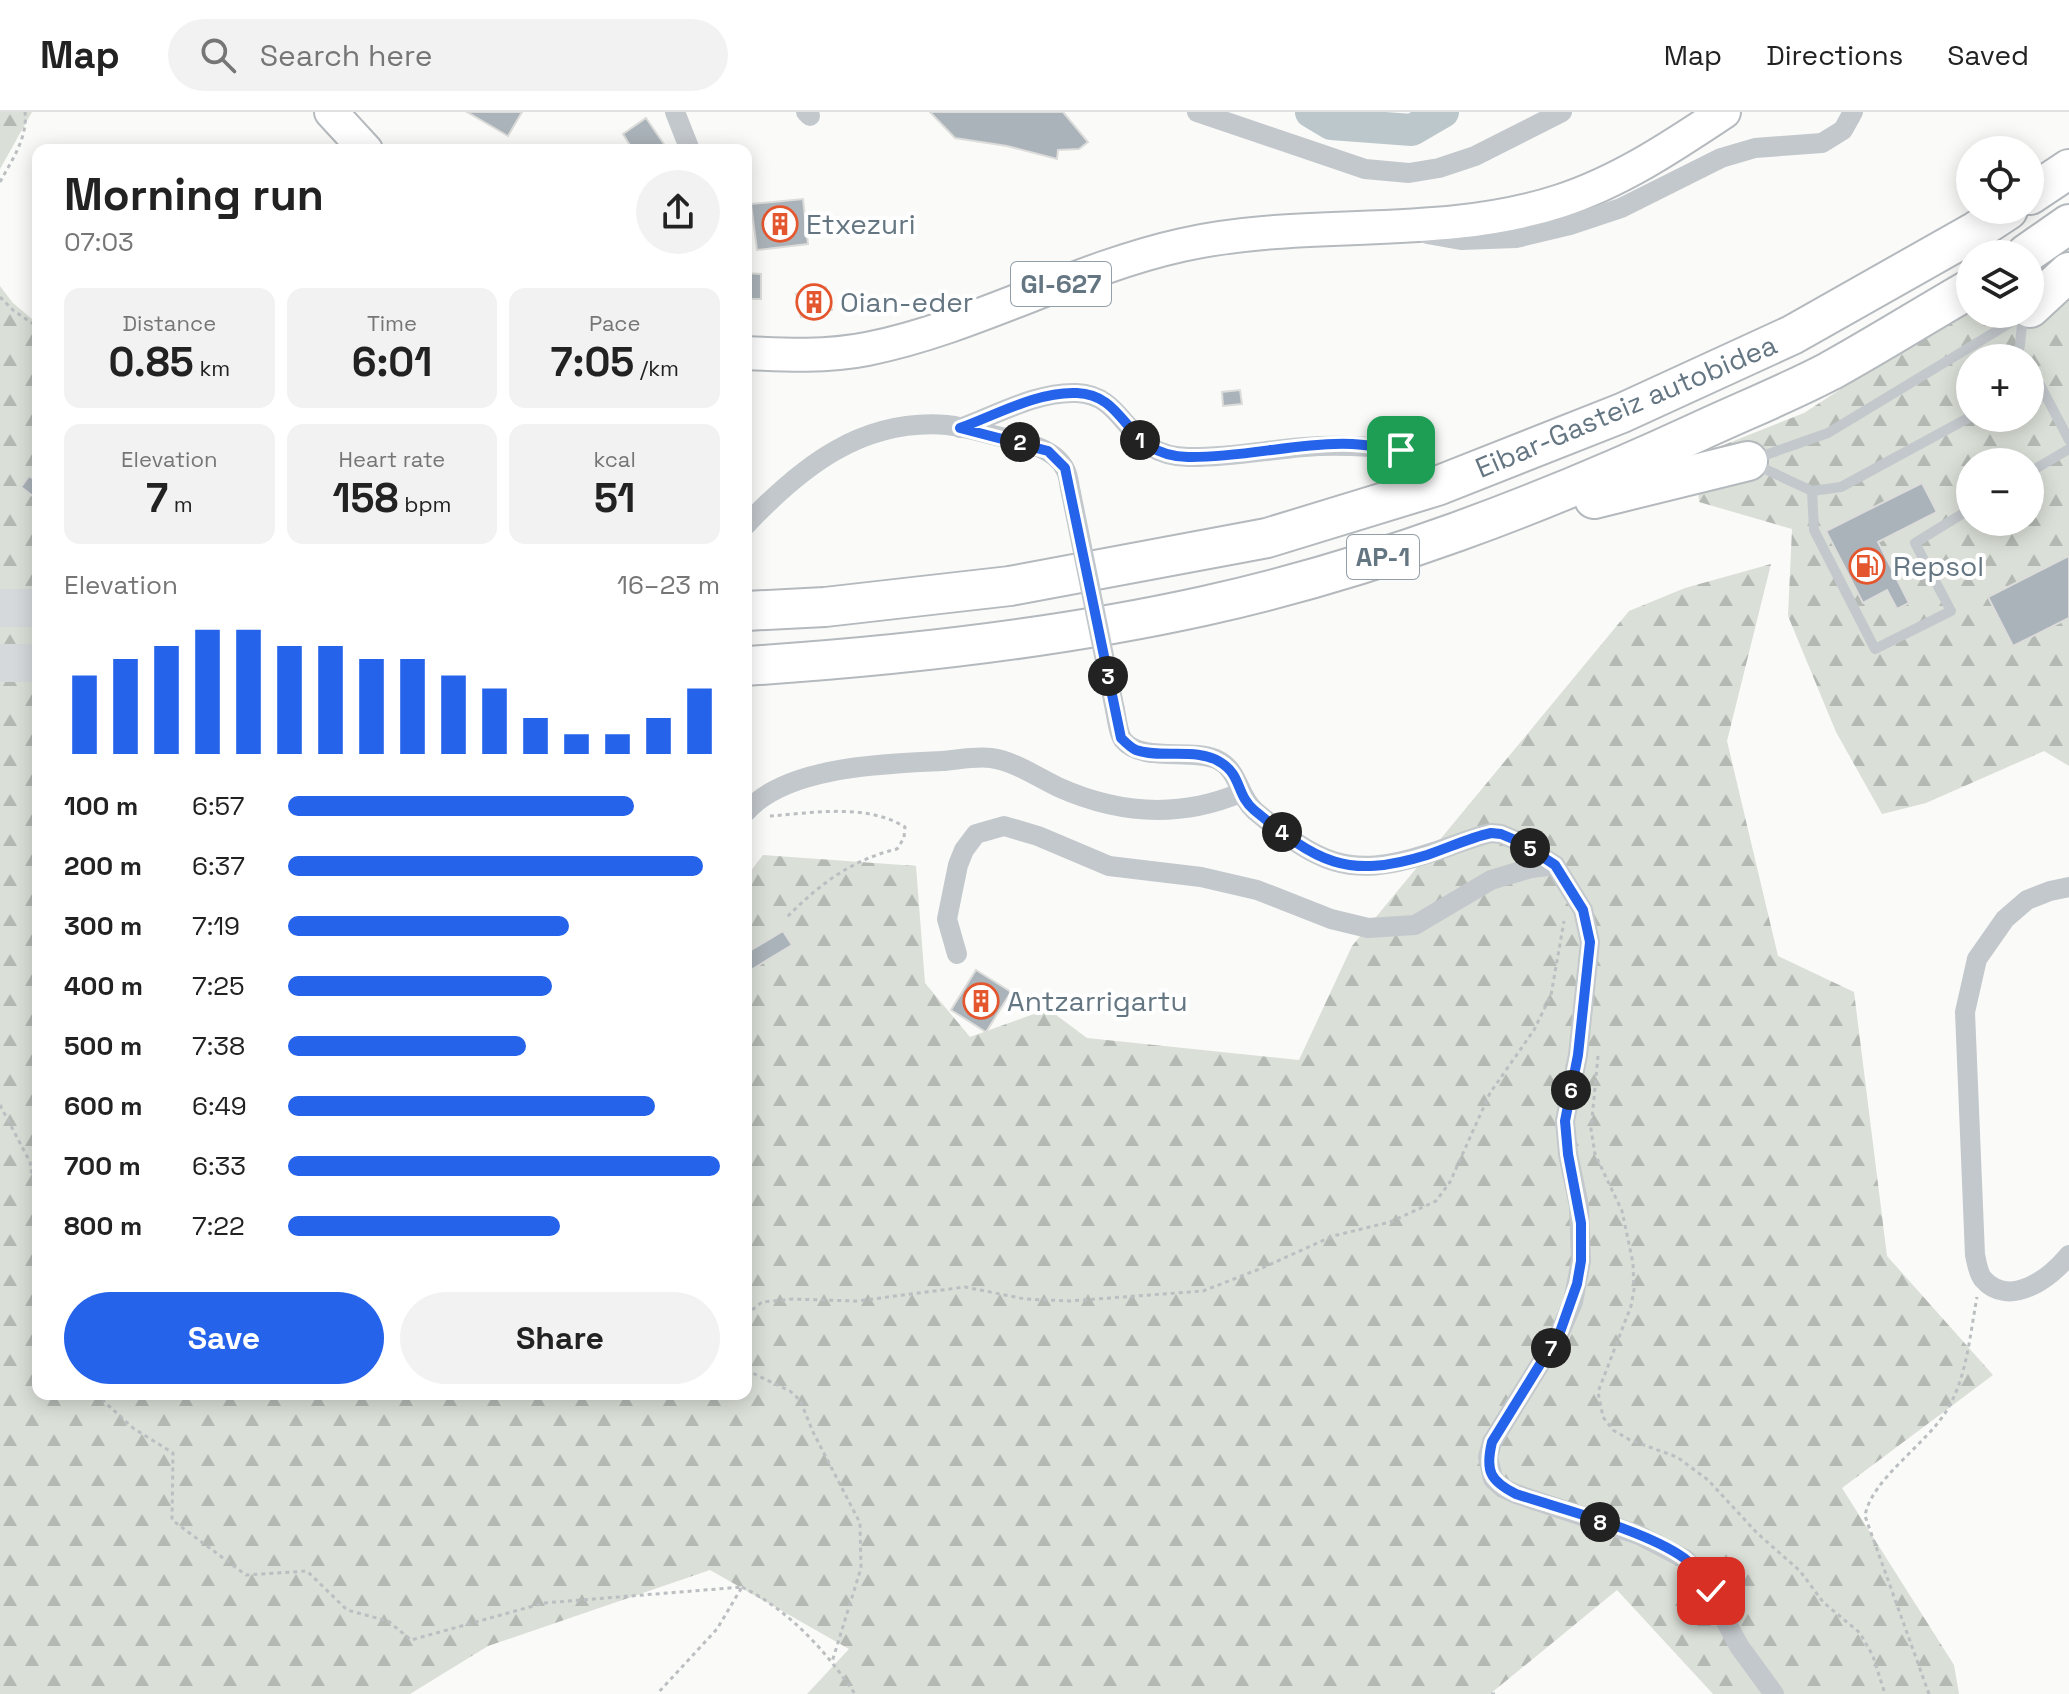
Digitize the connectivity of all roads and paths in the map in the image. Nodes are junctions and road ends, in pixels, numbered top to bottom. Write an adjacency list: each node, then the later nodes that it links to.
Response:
1 (25, 112): 11 (path)
2 (331, 112): 8 (main road)
3 (675, 112): 9 (street)
4 (1197, 112): 5 (street)
5 (1562, 112)
6 (1724, 112): 15 (main road, GI-627)
7 (1853, 112): 15 (street)
8 (360, 144)
9 (688, 144)
10 (2069, 169): 12 (highway)
11 (0, 182)
12 (2044, 186)
13 (1987, 224): 36 (highway, Eibar-Gasteiz autobidea / AP-1)
14 (2069, 224): 16 (highway)
15 (1380, 226): 23 (main road, GI-627)
16 (2044, 241)
17 (2069, 272): 18 (highway)
18 (2044, 296)
19 (0, 297): 21 (path)
20 (1956, 297): 33 (highway, Eibar-Gasteiz autobidea / AP-1)
21 (32, 323)
22 (2001, 328): 30 (lane)
23 (752, 353)
24 (2044, 392): 27 (lane)
25 (1956, 425): 32 (lane)
26 (960, 428): 29 (street); 35 (street); 38 (street, bridge)
27 (2069, 440)
28 (2069, 449): 31 (lane)
29 (1401, 450)
30 (1748, 461): 32 (lane); 33 (highway)
31 (2044, 464)
32 (1812, 491): 34 (lane)
33 (1510, 513): 37 (highway, Eibar-Gasteiz autobidea / AP-1)
34 (1956, 518)
35 (752, 519)
36 (752, 611)
37 (752, 665)
38 (1240, 793): 39 (street); 40 (street)
39 (754, 814): 43 (path)
40 (1555, 865): 42 (street); 44 (street)
41 (2069, 887): 49 (street)
42 (1573, 895): 50 (path); 57 (street)
43 (787, 917)
44 (957, 954)
45 (1599, 1055): 58 (path)
46 (0, 1105): 47 (path)
47 (32, 1174)
48 (2069, 1255): 49 (street)
49 (1981, 1277): 59 (path)
50 (752, 1310)
51 (752, 1373): 54 (path)
52 (103, 1400): 53 (path)
53 (742, 1587): 54 (path); 55 (path)
54 (832, 1662): 56 (path)
55 (657, 1694)
56 (855, 1694)
57 (1774, 1694)
58 (1885, 1694)
59 (1929, 1694)

